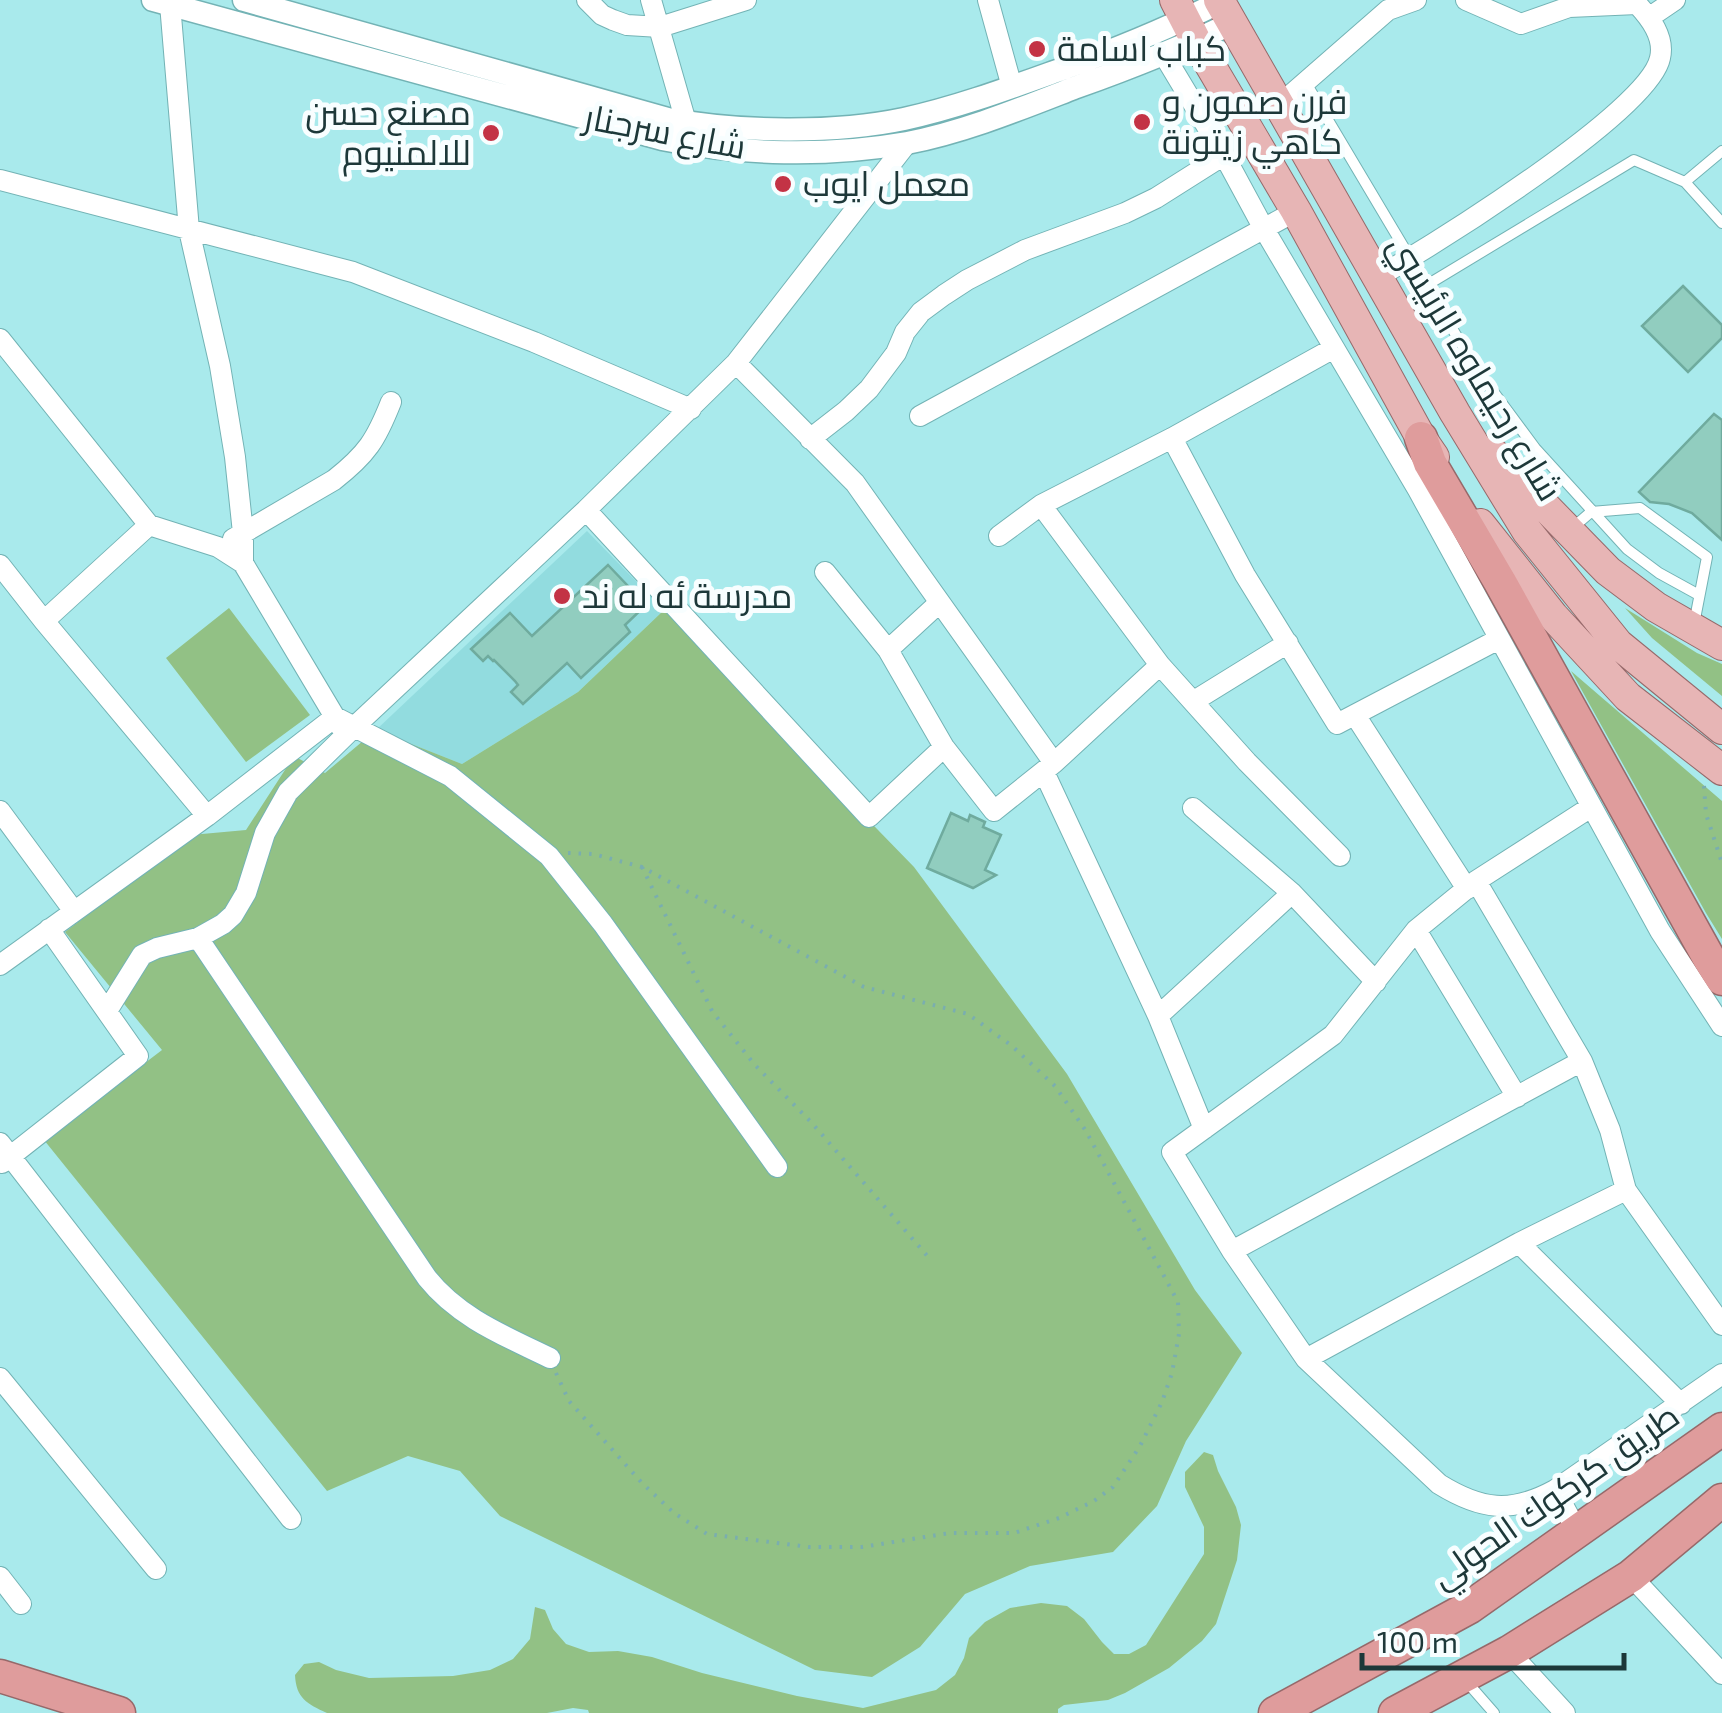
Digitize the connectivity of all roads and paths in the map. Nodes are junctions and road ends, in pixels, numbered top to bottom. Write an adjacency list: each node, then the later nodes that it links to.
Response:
1 (244, 0): 17 (street, شارع سرجنار)
2 (587, 0): 13 (street)
3 (650, 0): 13 (street)
4 (746, 0): 13 (street)
5 (988, 0): 16 (street)
6 (1416, 0): 15 (street)
7 (1466, 0): 11 (street)
8 (1675, 0): 11 (street)
9 (161, 2): 17 (street, شارع سرجنار); 28 (street)
10 (1223, 9): 12 (street, شارع سرجنار); 18 (main road, شارع رحيماوه الرئيسي)
11 (1650, 17): 29 (street)
12 (1186, 20): 14 (street, شارع سرجنار); 16 (street, شارع سرجنار); 25 (main road)
13 (660, 27): 19 (street)
14 (1164, 55): 20 (street, شارع سرجنار); 22 (street)
15 (1306, 83): 18 (street); 29 (lane)
16 (1012, 87): 19 (street, شارع سرجنار)
17 (526, 91): 19 (street, شارع سرجنار); 20 (street, شارع سرجنار)
18 (1278, 106): 30 (main road, شارع رحيماوه الرئيسي)
19 (686, 122)
20 (908, 142): 34 (street)
21 (1722, 151): 24 (lane)
22 (1224, 155): 27 (street); 39 (street)
23 (0, 180): 28 (street)
24 (1685, 182): 26 (lane); 31 (lane)
25 (1296, 211): 27 (street); 41 (main road)
26 (1722, 223)
27 (1264, 229): 33 (street); 38 (street)
28 (189, 230): 36 (street); 46 (street)
29 (1411, 258): 30 (street); 31 (lane)
30 (1378, 277): 37 (main road, شارع رحيماوه الرئيسي)
31 (1427, 285): 44 (lane)
32 (0, 339): 45 (street)
33 (1334, 348): 40 (street); 56 (street)
34 (736, 363): 36 (street); 39 (street)
35 (391, 402): 46 (street)
36 (690, 409): 43 (street)
37 (1455, 414): 44 (main road); 64 (main road, شارع رحيماوه الرئيسي)
38 (920, 416)
39 (810, 438): 53 (street)
40 (1172, 438): 42 (street); 57 (street)
41 (1421, 438): 67 (main road); 83 (highway)
42 (1042, 506): 47 (street); 60 (street)
43 (586, 510): 63 (street); 65 (street)
44 (1580, 521): 52 (lane); 52 (lane); 55 (main road)
45 (149, 525): 48 (street); 54 (street)
46 (243, 533): 48 (street); 49 (street)
47 (1000, 536)
48 (218, 547): 49 (street)
49 (243, 563): 63 (street)
50 (0, 566): 54 (street)
51 (825, 572): 59 (street)
52 (1699, 595): 55 (lane)
53 (940, 603): 59 (street); 66 (street)
54 (44, 621): 71 (street)
55 (1693, 629): 58 (main road)
56 (1500, 639): 62 (street); 68 (street)
57 (1288, 643): 61 (street); 62 (street)
58 (1722, 645)
59 (888, 650): 65 (street)
60 (1160, 665): 61 (street); 66 (street)
61 (1194, 701): 73 (street)
62 (1355, 715): 76 (street)
63 (345, 727): 71 (street); 72 (street); 81 (street)
64 (1722, 729)
65 (944, 747): 66 (street)
66 (1049, 768): 86 (street)
67 (1713, 777): 74 (path)
68 (1592, 807): 76 (street); 87 (street)
69 (1193, 808): 77 (street)
70 (0, 812): 78 (street)
71 (207, 816): 78 (street)
72 (548, 856): 75 (path); 92 (street)
73 (1340, 856)
74 (1722, 863)
75 (642, 867): 96 (path); 98 (path)
76 (1471, 885): 80 (street); 88 (street)
77 (1292, 893): 84 (street); 86 (street)
78 (73, 910): 79 (street)
79 (49, 929): 82 (street); 85 (street)
80 (1416, 930): 84 (street); 89 (street)
81 (198, 938): 85 (street); 98 (street)
82 (0, 964)
83 (1722, 979)
84 (1376, 982): 90 (street)
85 (107, 1010): 91 (street)
86 (1158, 1016): 90 (street)
87 (1722, 1026)
88 (1582, 1061): 89 (street); 93 (street)
89 (1517, 1096): 95 (street)
90 (1204, 1129): 95 (street)
91 (4, 1154): 106 (street)
92 (778, 1166)
93 (1626, 1190): 94 (street); 97 (street)
94 (1519, 1243): 99 (street); 102 (street)
95 (1232, 1251): 99 (street)
96 (930, 1259)
97 (1722, 1325)
98 (550, 1358)
99 (1306, 1359): 104 (street)
100 (1722, 1374): 102 (street)
101 (0, 1378): 108 (street)
102 (1681, 1404): 104 (street)
103 (1722, 1429): 107 (highway, طريق كركوك الحولي)
104 (1556, 1490): 107 (street)
105 (1722, 1500): 109 (highway)
106 (291, 1519)
107 (1578, 1532): 113 (highway, طريق كركوك الحولي)
108 (156, 1568)
109 (1631, 1576): 112 (highway); 114 (street)
110 (0, 1577): 111 (street)
111 (21, 1604)
112 (1509, 1652): 116 (highway); 121 (street)
113 (1382, 1657): 117 (highway); 119 (highway, طريق كركوك الحولي)
114 (1722, 1674)
115 (0, 1676): 118 (highway)
116 (1462, 1676): 117 (highway); 120 (lane)
117 (1419, 1704)
118 (119, 1713)
119 (1275, 1713)
120 (1494, 1713)
121 (1564, 1713)

